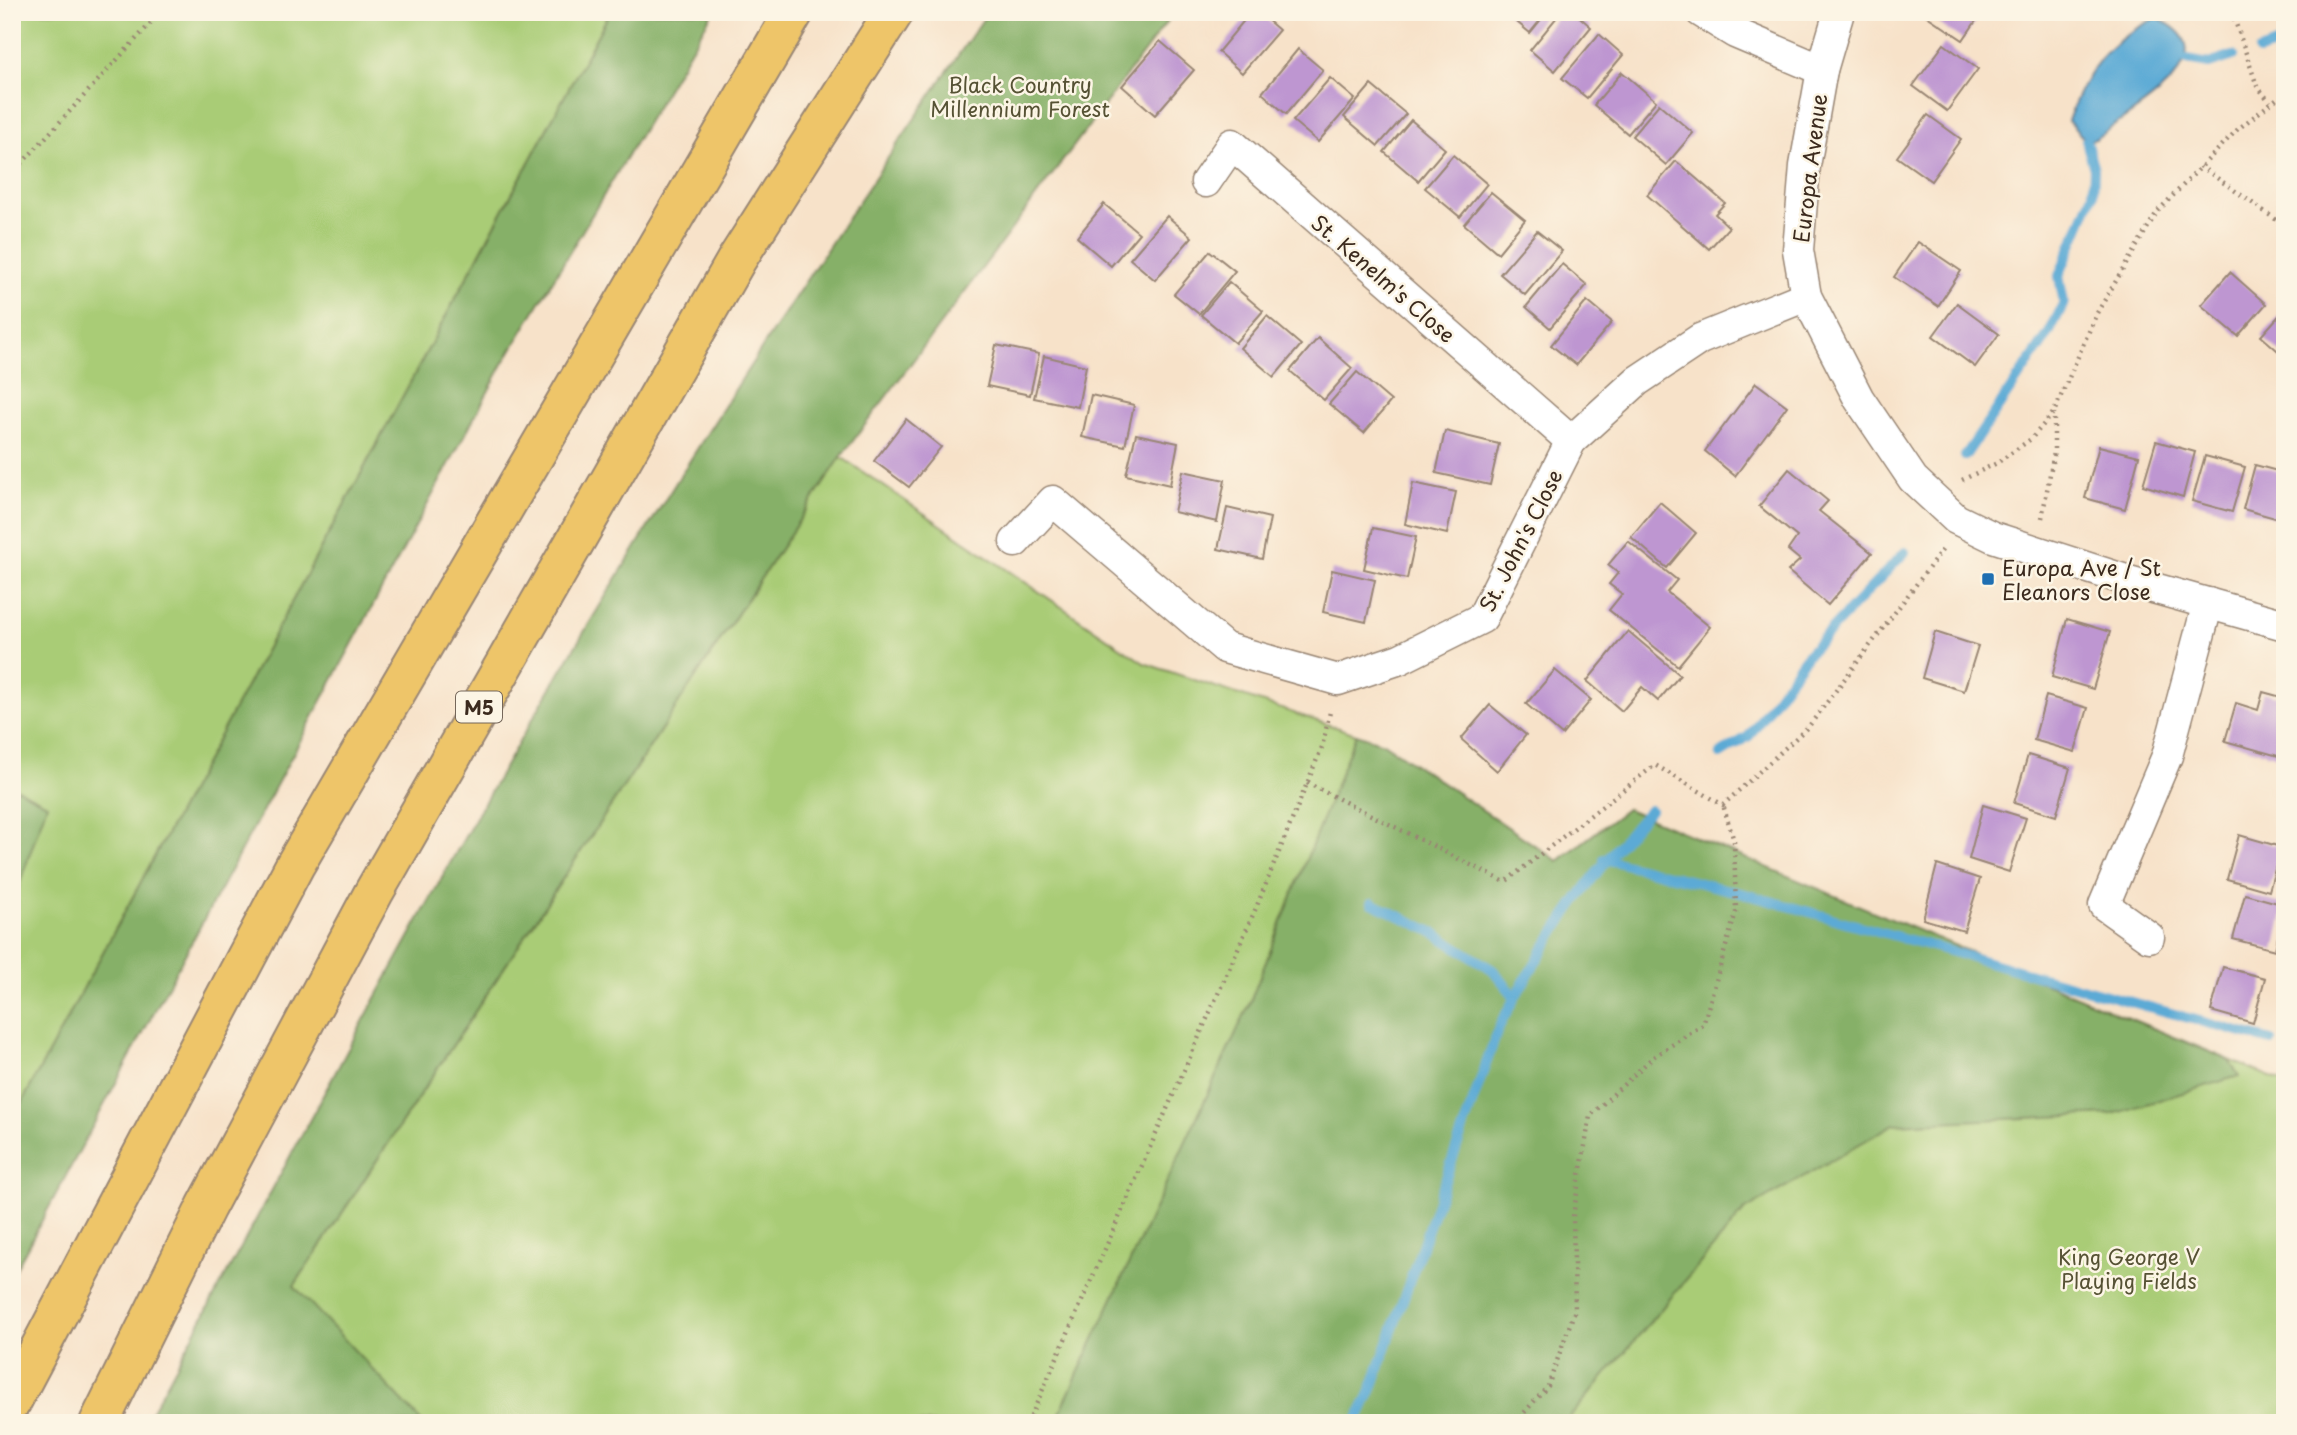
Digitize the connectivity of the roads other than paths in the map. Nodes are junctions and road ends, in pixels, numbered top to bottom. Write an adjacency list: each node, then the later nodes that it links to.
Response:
1 (794, 12): 13 (highway)
2 (894, 12): 14 (highway, M5)
3 (1701, 12): 5 (street)
4 (1839, 12): 5 (street, Europa Avenue)
5 (1822, 70): 7 (street, Europa Avenue)
6 (1206, 182): 8 (street, St. Kenelm's Close)
7 (1806, 296): 8 (street, St. John's Close); 10 (street, Europa Avenue)
8 (1571, 441): 9 (street, St. John's Close)
9 (1015, 542)
10 (2208, 603): 11 (street, Europa Avenue); 12 (street)
11 (2285, 625)
12 (2149, 937)
13 (12, 1401)
14 (99, 1423)

